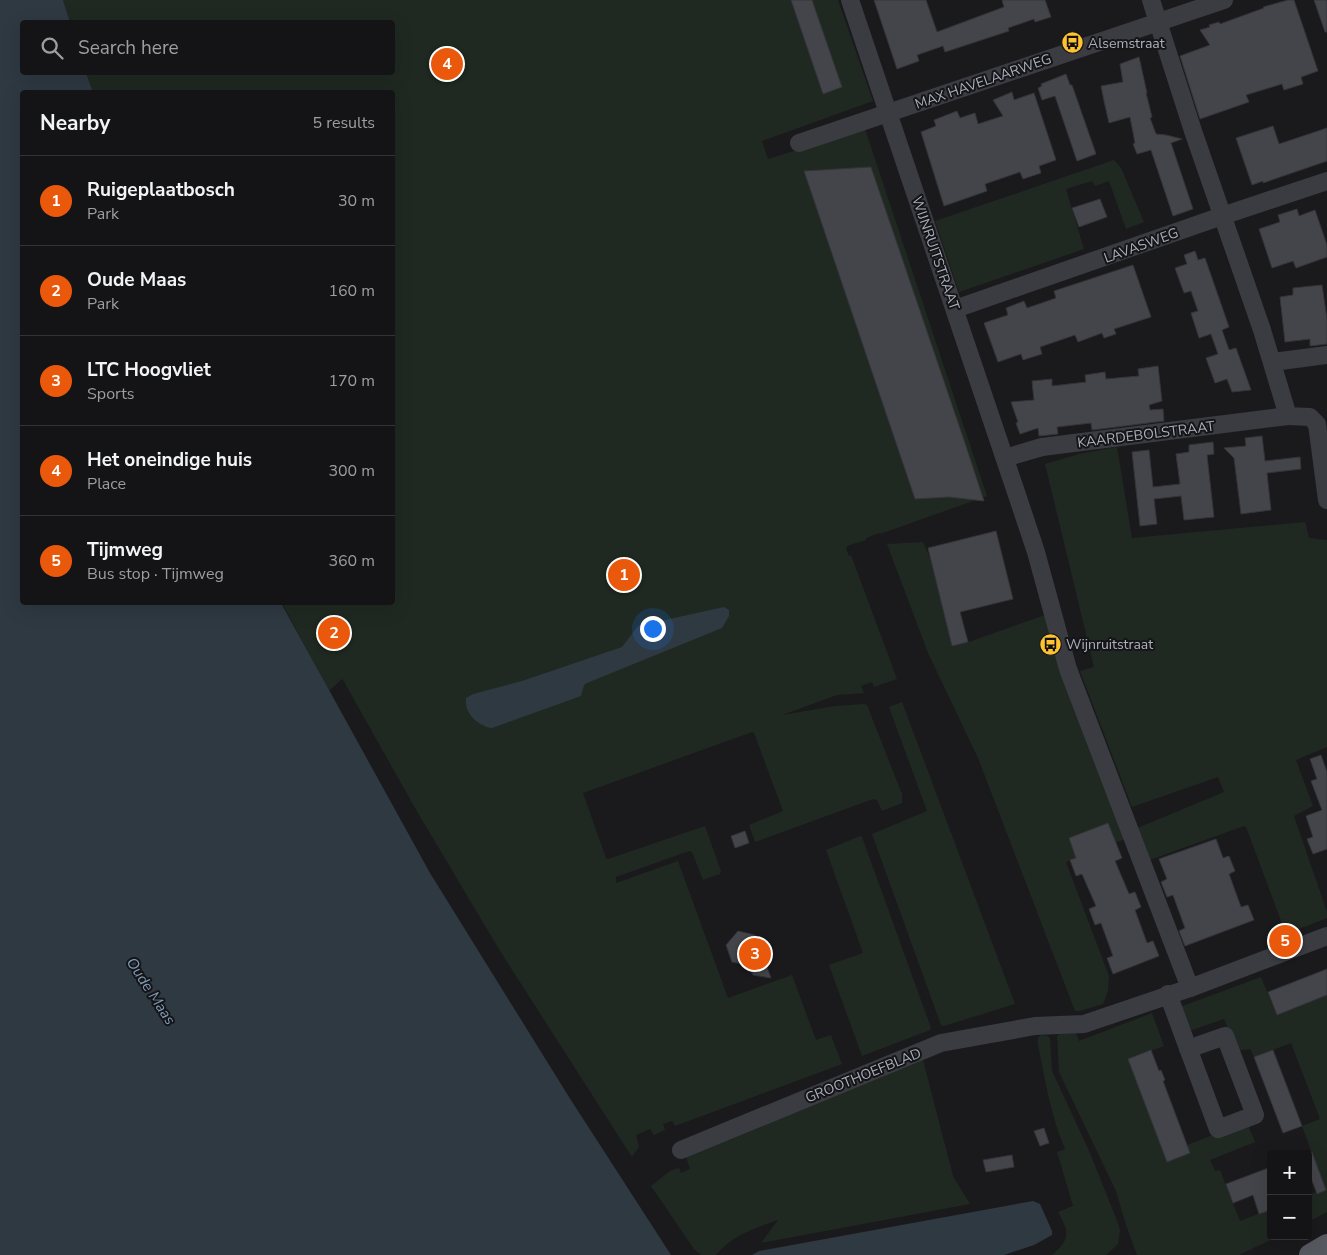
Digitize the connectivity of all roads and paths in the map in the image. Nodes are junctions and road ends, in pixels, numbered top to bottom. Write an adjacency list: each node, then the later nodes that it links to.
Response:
1 (850, 0): 5 (street, WIJNRUITSTRAAT)
2 (1150, 0): 4 (street)
3 (1224, 0): 4 (street, MAX HAVELAARWEG)
4 (1158, 22): 5 (street, MAX HAVELAARWEG); 8 (street)
5 (888, 114): 6 (street, MAX HAVELAARWEG); 9 (street, WIJNRUITSTRAAT)
6 (799, 143)
7 (1327, 181): 8 (street, LAVASWEG)
8 (1222, 216): 9 (street, LAVASWEG); 11 (street)
9 (955, 310): 13 (street, WIJNRUITSTRAAT)
10 (1327, 355): 11 (street)
11 (1273, 362): 12 (street)
12 (1288, 416): 13 (street, KAARDEBOLSTRAAT); 14 (street)
13 (1005, 458): 16 (street, WIJNRUITSTRAAT)
14 (1327, 500)
15 (1327, 936): 16 (street, GROOTHOEFBLAD)
16 (1190, 988): 17 (street, GROOTHOEFBLAD)
17 (1168, 994): 18 (street); 19 (street, GROOTHOEFBLAD)
18 (1188, 1049): 18 (street)
19 (681, 1150)

